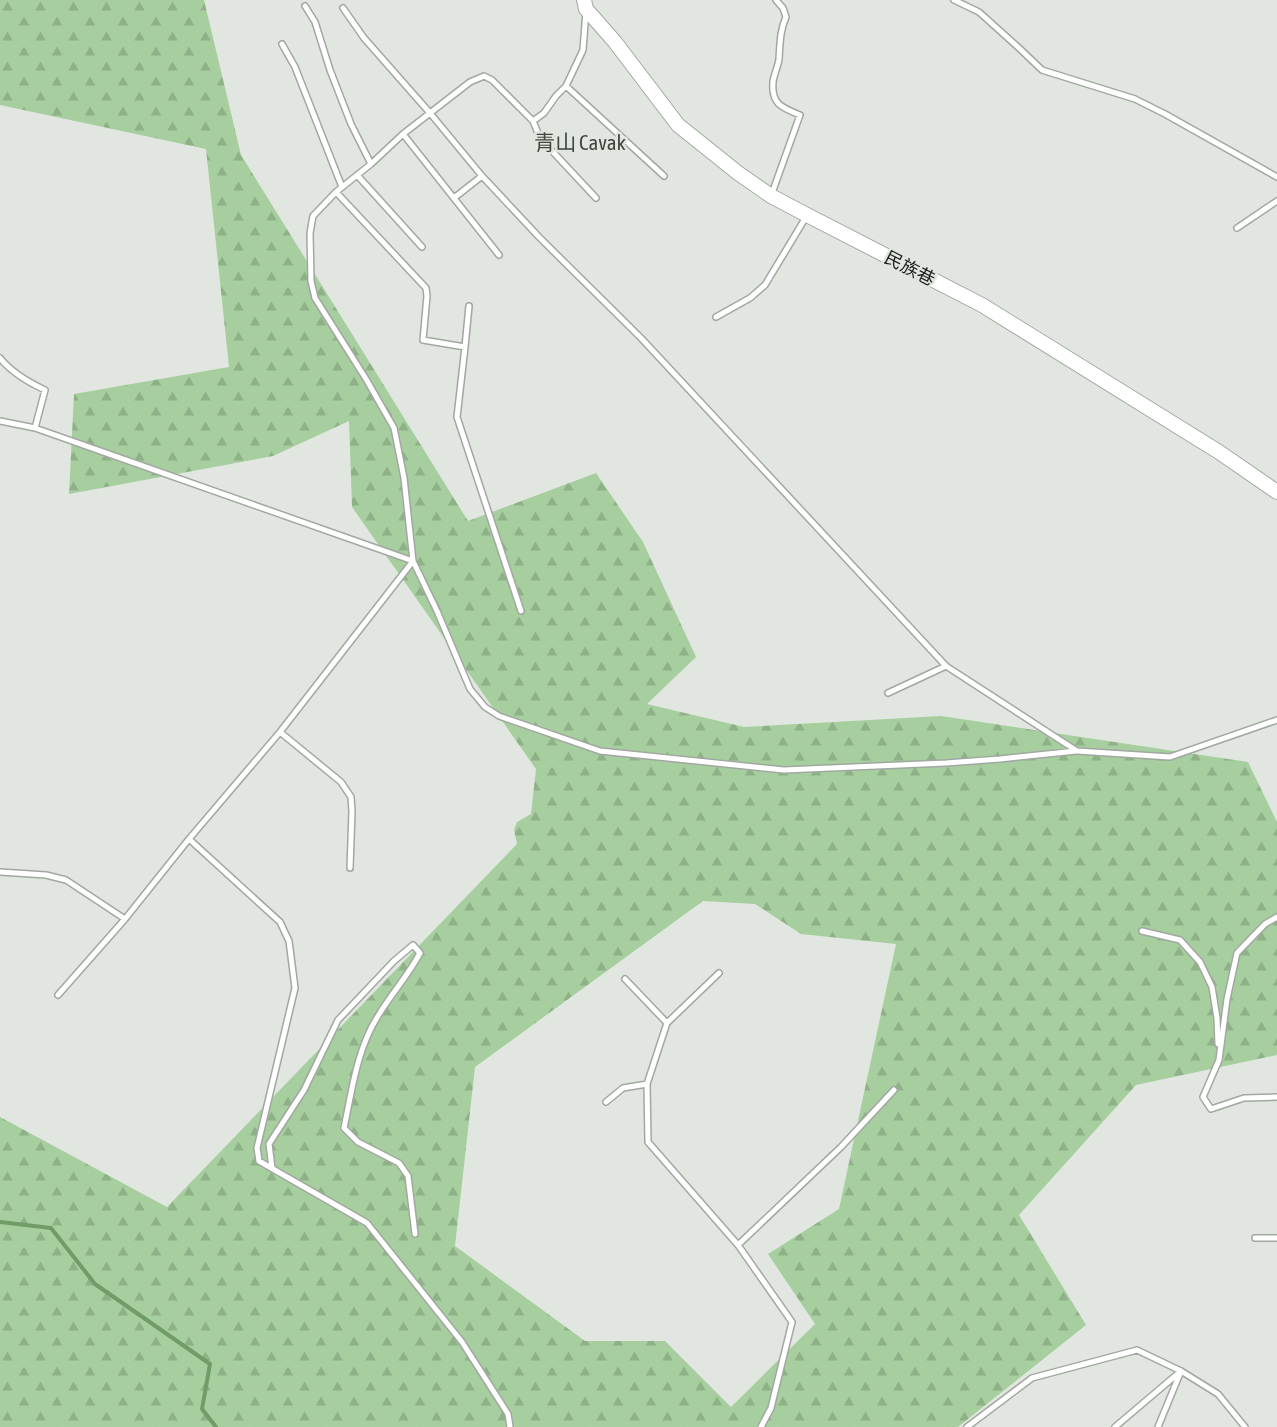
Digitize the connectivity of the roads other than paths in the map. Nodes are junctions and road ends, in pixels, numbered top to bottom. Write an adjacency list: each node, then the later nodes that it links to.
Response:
1 (777, 0): 18 (lane)
2 (954, 0): 15 (lane)
3 (585, 5): 7 (lane); 18 (street, 民族巷)
4 (305, 6): 11 (lane)
5 (343, 8): 8 (lane)
6 (282, 44): 16 (lane)
7 (566, 86): 9 (lane); 14 (lane)
8 (430, 113): 9 (lane); 10 (lane); 13 (lane)
9 (533, 121): 20 (lane)
10 (404, 134): 11 (lane); 19 (lane)
11 (371, 164): 12 (lane)
12 (357, 175): 16 (lane); 24 (lane)
13 (482, 176): 19 (lane); 35 (lane)
14 (664, 176)
15 (1277, 177)
16 (342, 187): 17 (lane)
17 (336, 192): 28 (lane); 33 (lane)
18 (771, 196): 22 (street, 民族巷)
19 (454, 198): 25 (lane)
20 (596, 198)
21 (1277, 201): 23 (lane)
22 (807, 215): 27 (lane); 32 (street, 民族巷)
23 (1237, 228)
24 (422, 247)
25 (499, 255)
26 (469, 306): 28 (lane)
27 (716, 317)
28 (465, 347): 34 (lane)
29 (0, 358): 31 (lane)
30 (0, 421): 31 (lane)
31 (35, 428): 33 (lane)
32 (1277, 492)
33 (413, 561): 38 (lane); 39 (lane)
34 (521, 611)
35 (946, 666): 36 (lane); 39 (lane)
36 (888, 693)
37 (1277, 720): 39 (lane)
38 (280, 732): 40 (lane); 41 (lane)
39 (1077, 751)
40 (189, 839): 44 (lane); 55 (lane)
41 (350, 868)
42 (0, 872): 44 (lane)
43 (1277, 917): 50 (lane)
44 (124, 919): 48 (lane)
45 (1142, 931): 50 (lane)
46 (719, 973): 49 (lane)
47 (625, 979): 49 (lane)
48 (58, 995)
49 (667, 1023): 51 (lane)
50 (1219, 1060): 53 (lane)
51 (647, 1084): 54 (lane); 59 (lane)
52 (894, 1090): 59 (lane)
53 (1277, 1097)
54 (606, 1102)
55 (272, 1168): 56 (lane); 61 (lane)
56 (415, 1234)
57 (1256, 1238): 58 (lane)
58 (1277, 1238)
59 (738, 1245): 62 (lane)
60 (1181, 1371): 63 (lane); 64 (lane); 65 (lane); 66 (lane)
61 (510, 1427)
62 (761, 1427)
63 (968, 1427)
64 (1116, 1427)
65 (1158, 1427)
66 (1245, 1427)

